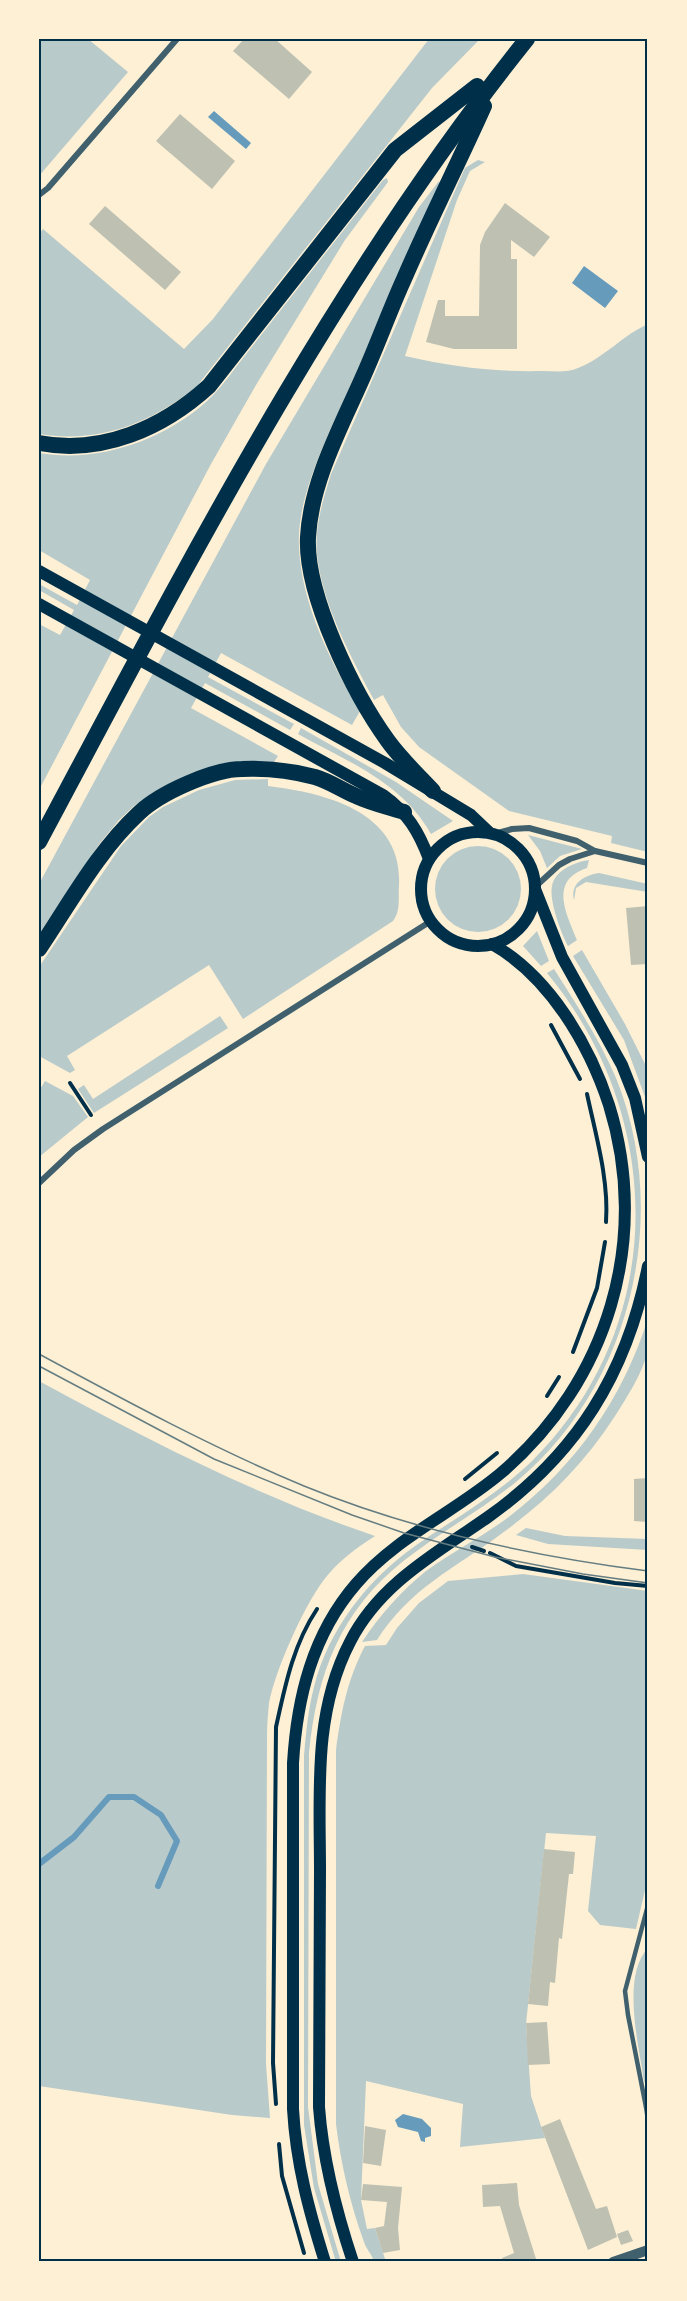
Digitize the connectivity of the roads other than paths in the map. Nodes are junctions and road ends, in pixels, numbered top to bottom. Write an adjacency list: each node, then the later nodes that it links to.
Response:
1 (177, 39): 6 (street)
2 (514, 39): 5 (highway)
3 (527, 39): 4 (highway)
4 (496, 78): 10 (highway); 14 (highway)
5 (477, 86): 7 (highway); 12 (highway)
6 (39, 195)
7 (39, 443)
8 (39, 571): 10 (main road)
9 (39, 604): 11 (main road)
10 (434, 791): 13 (main road)
11 (404, 812): 16 (main road); 21 (highway)
12 (39, 819)
13 (492, 833): 15 (street); 16 (main road); 18 (main road)
14 (39, 842)
15 (595, 851): 17 (street); 18 (street)
16 (429, 859): 19 (main road)
17 (648, 862)
18 (535, 888): 20 (main road); 22 (main road)
19 (431, 921): 20 (main road); 23 (street)
20 (492, 944): 31 (main road)
21 (39, 949)
22 (648, 1157)
23 (39, 1183)
24 (648, 1266): 32 (main road)
25 (648, 1905): 26 (lane)
26 (641, 1933): 27 (lane); 28 (lane)
27 (648, 1938)
28 (647, 2107): 29 (lane)
29 (648, 2120)
30 (648, 2250): 33 (street)
31 (325, 2262)
32 (353, 2262)
33 (613, 2262)

